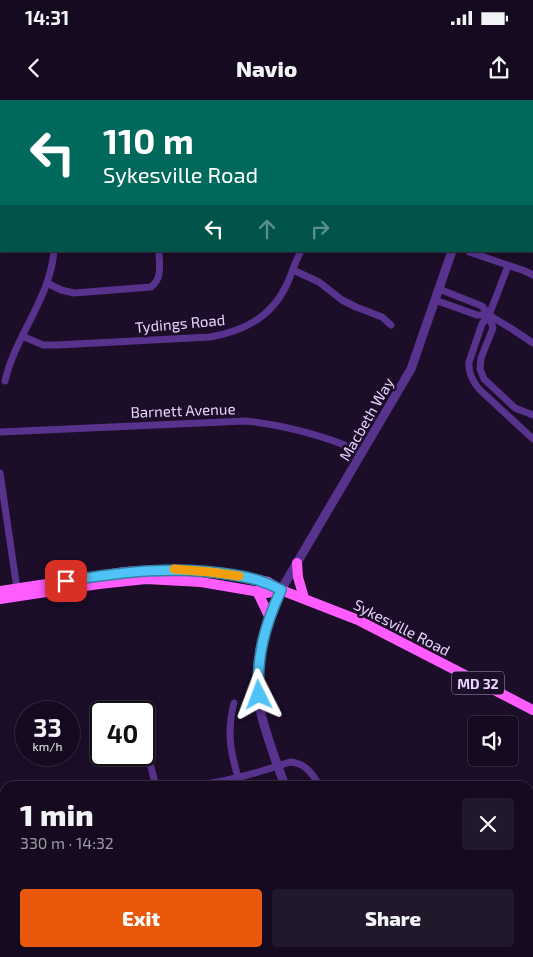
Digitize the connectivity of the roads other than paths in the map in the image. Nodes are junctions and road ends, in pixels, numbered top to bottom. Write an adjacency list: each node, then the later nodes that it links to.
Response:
1 (54, 252): 9 (street)
2 (159, 252): 9 (street)
3 (301, 252): 7 (street, Tydings Road)
4 (452, 252): 10 (street, Macbeth Way)
5 (469, 252): 6 (street)
6 (508, 266): 8 (street); 12 (street)
7 (293, 270): 13 (street); 14 (street, Tydings Road)
8 (533, 275)
9 (47, 283): 14 (street)
10 (439, 289): 11 (street, Macbeth Way); 12 (street)
11 (435, 300): 12 (street); 20 (street, Macbeth Way)
12 (490, 315): 15 (street); 17 (street); 19 (street)
13 (391, 325)
14 (22, 336): 16 (street)
15 (533, 343)
16 (4, 381)
17 (533, 415)
18 (0, 432): 20 (street, Barnett Avenue)
19 (533, 439)
20 (362, 453): 22 (street, Macbeth Way)
21 (0, 473): 23 (street)
22 (297, 563): 24 (street, Macbeth Way); 27 (main road)
23 (17, 589): 24 (main road, Sykesville Road / MD 32); 25 (main road, Sykesville Road / MD 32)
24 (281, 590): 26 (main road, Sykesville Road / MD 32); 27 (main road, Sykesville Road / MD 32); 29 (street, Macbeth Way)
25 (0, 591)
26 (257, 592): 28 (main road, Sykesville Road / MD 32); 29 (main road)
27 (304, 598): 31 (main road, Sykesville Road / MD 32)
28 (0, 599)
29 (270, 616): 33 (street, Macbeth Way)
30 (234, 703): 34 (street)
31 (533, 710)
32 (151, 766): 35 (street)
33 (278, 766): 34 (street); 38 (street, Macbeth Way); 39 (street)
34 (238, 778): 36 (street); 37 (street)
35 (155, 781)
36 (224, 781)
37 (239, 781)
38 (283, 781)
39 (316, 781)

